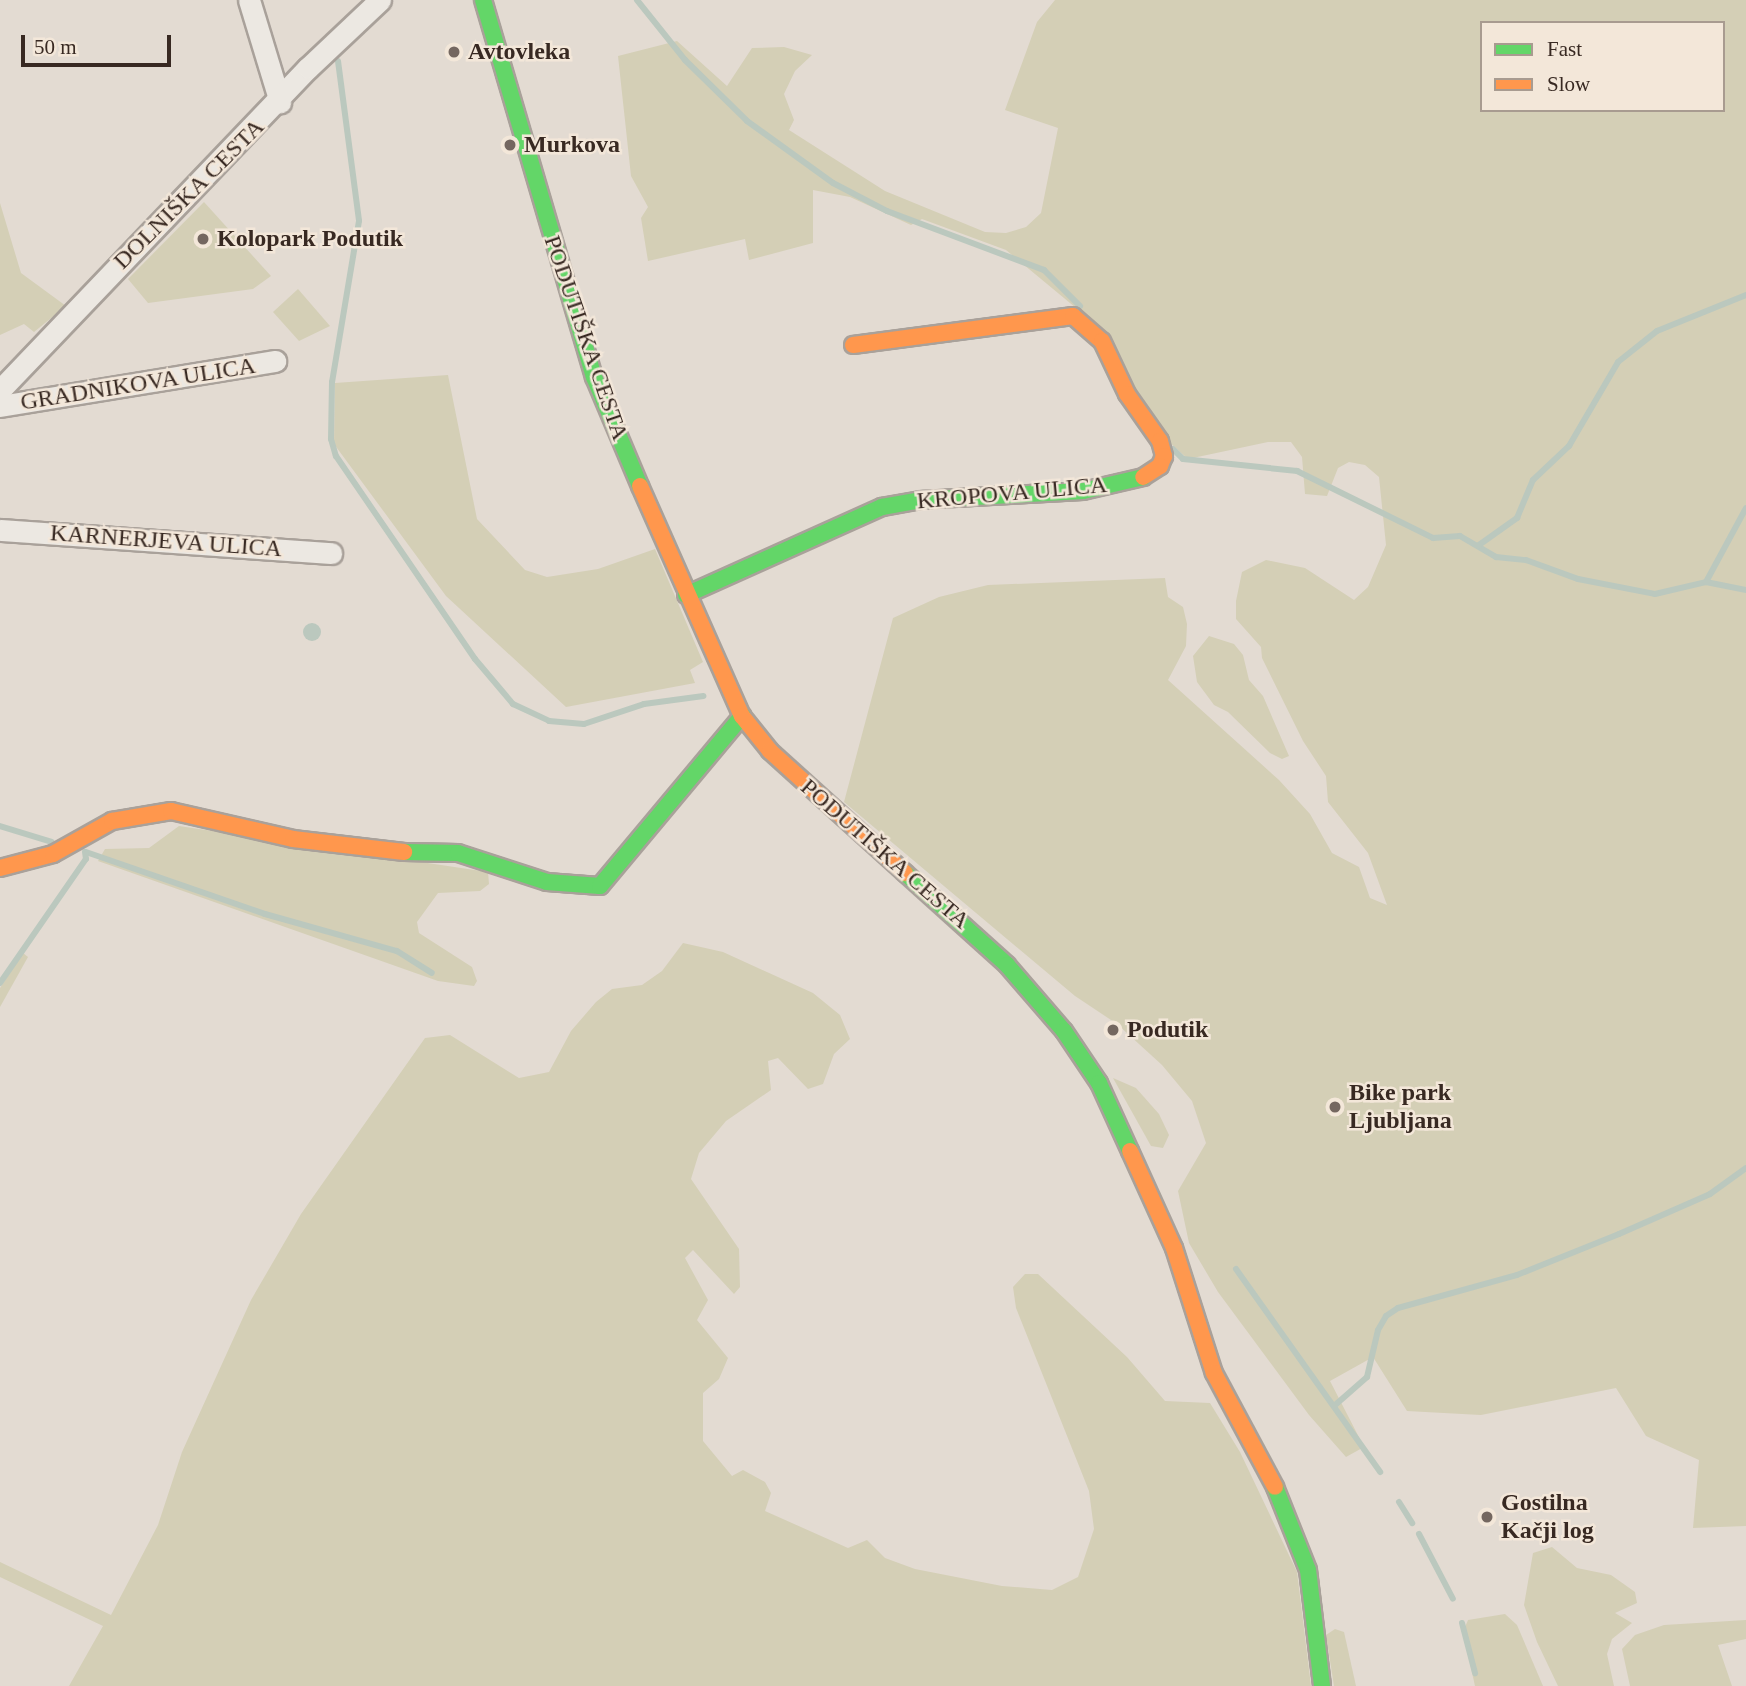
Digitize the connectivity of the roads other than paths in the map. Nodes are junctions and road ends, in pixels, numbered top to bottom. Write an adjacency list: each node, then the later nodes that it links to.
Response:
1 (249, 0): 4 (street)
2 (380, 0): 4 (street, DOLNIŠKA CESTA)
3 (483, 0): 11 (street, PODUTIŠKA CESTA)
4 (279, 102): 7 (street, DOLNIŠKA CESTA)
5 (853, 345): 11 (street, KROPOVA ULICA)
6 (275, 361): 8 (street, GRADNIKOVA ULICA)
7 (0, 390)
8 (0, 406)
9 (0, 530): 10 (street, KARNERJEVA ULICA)
10 (331, 553)
11 (686, 595): 12 (street, PODUTIŠKA CESTA)
12 (742, 716): 13 (street); 14 (street, PODUTIŠKA CESTA)
13 (0, 868)
14 (1322, 1686)

